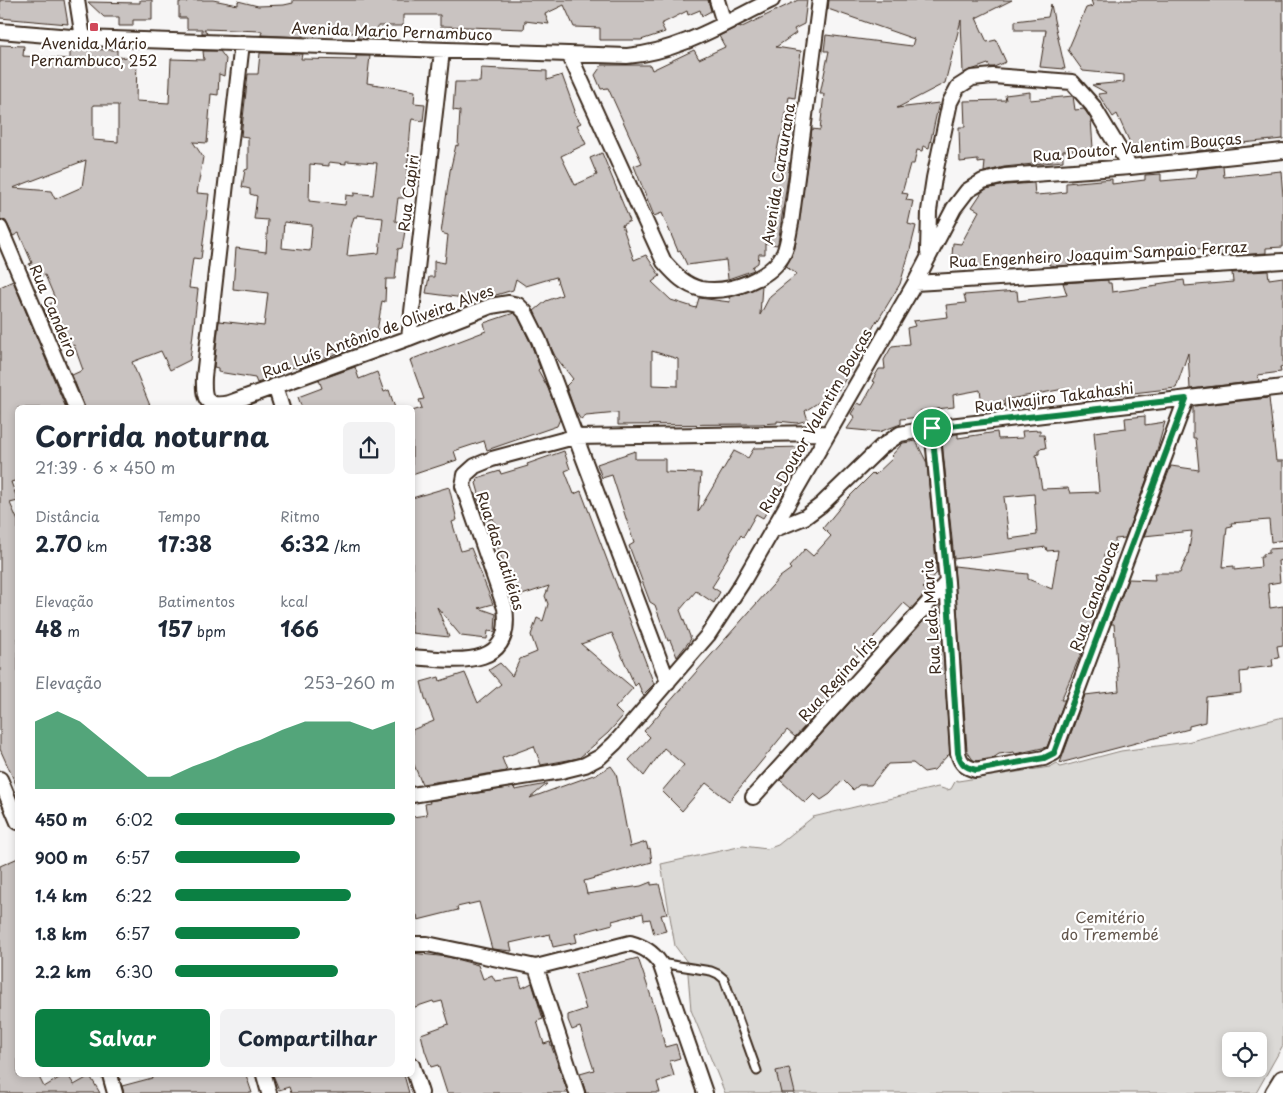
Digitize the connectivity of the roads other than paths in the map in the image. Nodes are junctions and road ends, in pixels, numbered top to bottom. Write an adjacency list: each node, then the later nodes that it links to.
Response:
1 (77, 0): 7 (street)
2 (717, 0): 5 (street)
3 (772, 0): 5 (street, Avenida Mario Pernambuco)
4 (820, 0): 10 (street, Avenida Caraurana)
5 (724, 23): 10 (street, Avenida Mario Pernambuco)
6 (0, 31): 7 (street, Avenida Mario Pernambuco)
7 (83, 38): 8 (street, Avenida Mario Pernambuco)
8 (242, 42): 9 (street, Avenida Mario Pernambuco); 18 (street, Rua Luís Antônio de Oliveira Alves)
9 (442, 51): 10 (street, Avenida Mario Pernambuco); 17 (street, Rua Capiri)
10 (569, 54)
11 (1283, 151): 12 (street, Rua Doutor Valentim Bouças)
12 (1130, 167): 14 (street, Rua Doutor Valentim Bouças); 14 (street)
13 (0, 228): 21 (street, Rua Candeiro)
14 (928, 255): 16 (street, Rua Doutor Valentim Bouças)
15 (1283, 261): 16 (street, Rua Engenheiro Joaquim Sampaio Ferraz)
16 (915, 283): 24 (street, Rua Doutor Valentim Bouças)
17 (409, 338): 18 (street, Rua Luís Antônio de Oliveira Alves); 25 (street, Rua Luís Antônio de Oliveira Alves)
18 (275, 386): 22 (street)
19 (1283, 387): 20 (street, Rua Iwajiro Takahashi)
20 (1186, 399): 23 (street, Rua Iwajiro Takahashi); 30 (street, Rua Canabuoca)
21 (75, 405)
22 (281, 405)
23 (932, 428): 26 (street, Rua Iwajiro Takahashi); 27 (street, Rua Leda Maria)
24 (827, 433): 25 (street, Rua das Catiléias); 26 (street, Rua Doutor Valentim Bouças)
25 (574, 437): 28 (street, Rua das Catiléias); 29 (street, Rua Luís Antônio de Oliveira Alves)
26 (773, 530): 29 (street, Rua Doutor Valentim Bouças)
27 (947, 582): 30 (street, Rua Leda Maria); 33 (street, Rua Regina Íris)
28 (415, 657)
29 (668, 682): 32 (street, Rua Doutor Valentim Bouças)
30 (1000, 766)
31 (0, 779): 34 (street)
32 (415, 795)
33 (753, 797)
34 (15, 815)
35 (415, 944): 37 (street)
36 (660, 963): 37 (street); 38 (lane); 47 (street)
37 (536, 967): 46 (street)
38 (757, 1071)
39 (415, 1074): 45 (street)
40 (111, 1077): 43 (street)
41 (265, 1077): 44 (street)
42 (1283, 1080): 48 (main road)
43 (115, 1093)
44 (269, 1093)
45 (421, 1093)
46 (577, 1093)
47 (705, 1093)
48 (1275, 1093)

